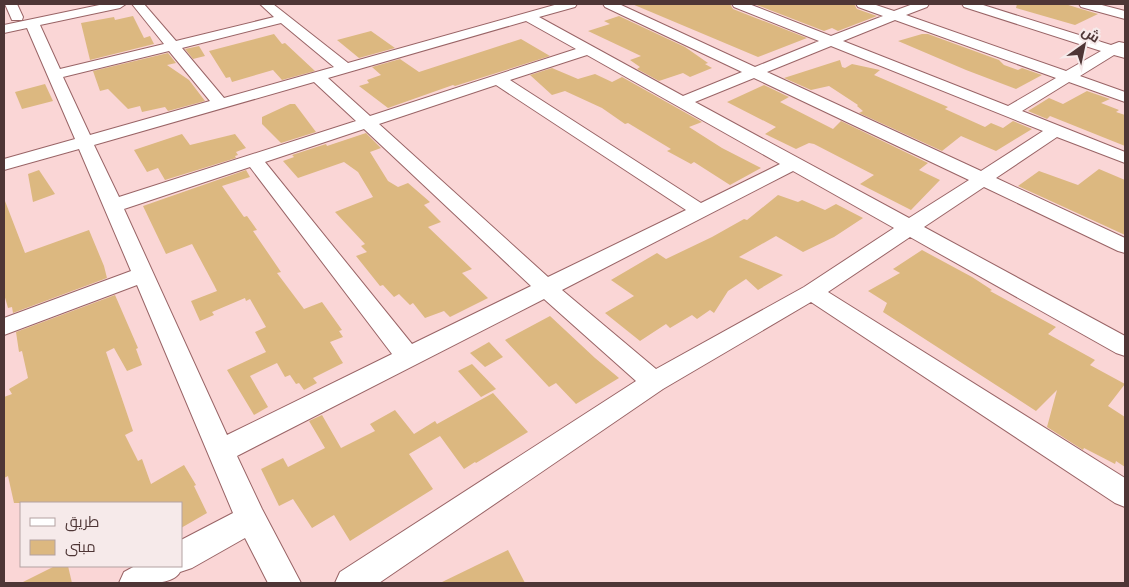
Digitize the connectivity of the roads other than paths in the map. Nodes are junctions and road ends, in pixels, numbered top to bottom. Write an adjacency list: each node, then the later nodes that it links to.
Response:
1 (11, 4): 18 (street)
2 (81, 4): 18 (street)
3 (120, 4): 18 (street)
4 (138, 4): 22 (street)
5 (266, 4): 16 (street)
6 (571, 4): 15 (street)
7 (609, 4): 26 (street)
8 (738, 4): 20 (street)
9 (862, 4): 13 (street)
10 (923, 4): 13 (street)
11 (968, 4): 24 (street)
12 (1085, 4): 14 (street)
13 (894, 15): 20 (street); 29 (street)
14 (1125, 15)
15 (527, 16): 23 (street); 25 (street)
16 (284, 18): 22 (street); 25 (street)
17 (4, 20): 18 (street)
18 (24, 20): 19 (street); 27 (street)
19 (4, 29)
20 (831, 41): 26 (street); 34 (street)
21 (1125, 42): 24 (street)
22 (173, 46): 27 (street); 33 (street)
23 (588, 50): 30 (street); 32 (street)
24 (1118, 52): 29 (street)
25 (344, 68): 28 (street)
26 (755, 72): 32 (street); 42 (street)
27 (54, 75): 37 (street)
28 (317, 76): 33 (street); 35 (street)
29 (1067, 76): 31 (street); 34 (street)
30 (499, 80): 35 (street); 44 (street)
31 (1125, 97)
32 (682, 102): 40 (street)
33 (221, 104): 37 (street)
34 (1009, 112): 36 (street)
35 (368, 123): 39 (street); 48 (street)
36 (1055, 131): 38 (street); 42 (street)
37 (84, 143): 41 (street); 43 (street)
38 (1125, 158)
39 (254, 160): 43 (street); 52 (street)
40 (794, 164): 44 (street); 45 (street)
41 (4, 165)
42 (983, 179): 45 (street); 46 (street)
43 (112, 206): 47 (street)
44 (700, 210): 48 (street)
45 (910, 228): 49 (street); 51 (street)
46 (1125, 246)
47 (142, 275): 50 (street); 54 (street)
48 (546, 288): 52 (street); 53 (street)
49 (812, 292): 53 (street); 55 (street)
50 (4, 326)
51 (1125, 347)
52 (408, 357): 54 (street)
53 (654, 382): 61 (street)
54 (220, 451): 56 (street)
55 (1125, 494)
56 (251, 518): 57 (street); 60 (street)
57 (182, 556)
58 (164, 567): 59 (street)
59 (134, 583)
60 (285, 583)
61 (351, 583)

